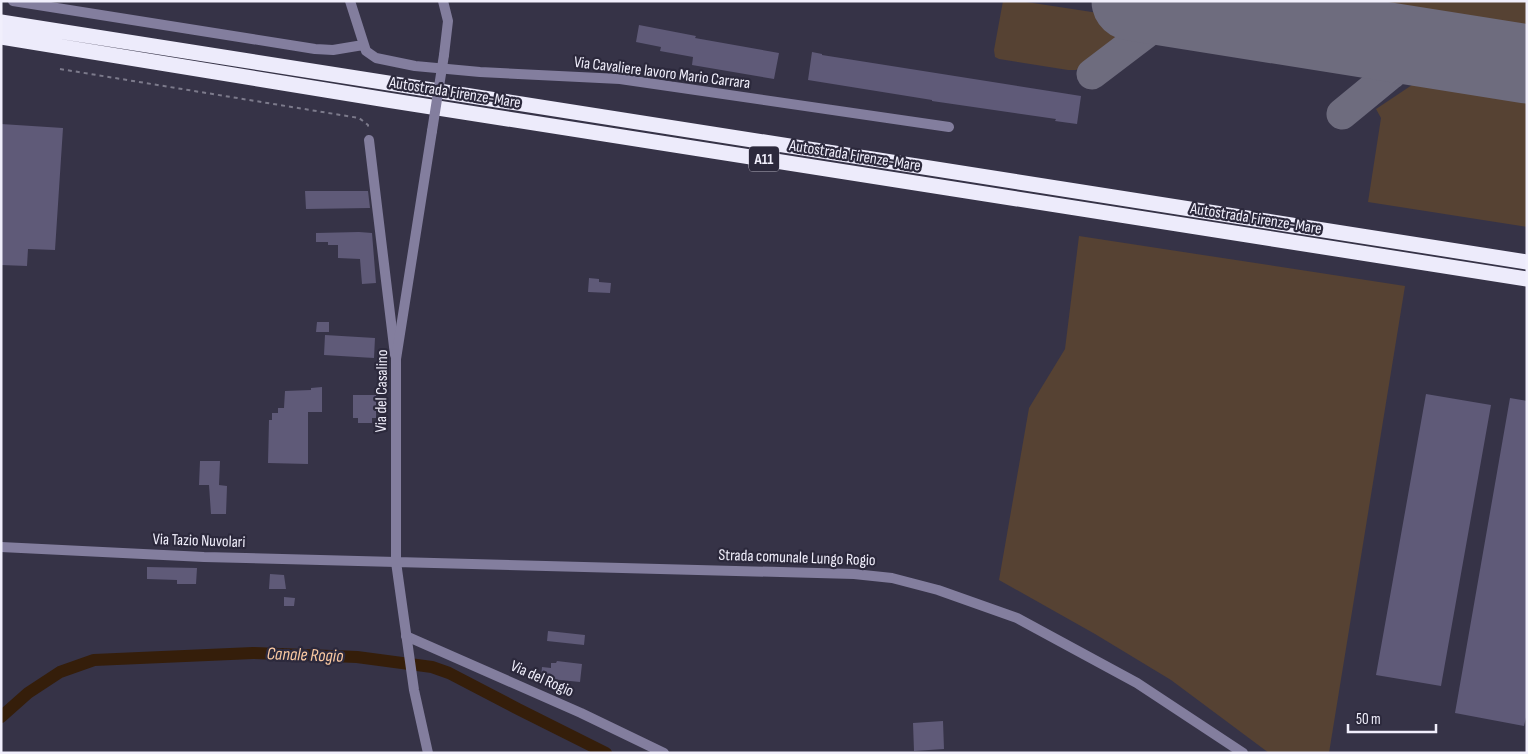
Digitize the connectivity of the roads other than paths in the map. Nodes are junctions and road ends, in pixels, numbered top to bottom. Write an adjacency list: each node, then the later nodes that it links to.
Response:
1 (13, 1): 6 (street)
2 (350, 1): 6 (street)
3 (443, 1): 11 (street, Via del Casalino, bridge)
4 (1, 22): 9 (highway, Autostrada Firenze-Mare / A11)
5 (1, 37): 10 (highway, Autostrada Firenze-Mare / A11)
6 (363, 45): 7 (street, Via Cavaliere lavoro Mario Carrara)
7 (949, 127)
8 (369, 140): 11 (street)
9 (1527, 262)
10 (1527, 279)
11 (396, 359): 13 (street, Via del Casalino)
12 (1, 546): 13 (street, Via Tazio Nuvolari)
13 (396, 562): 14 (street, Via del Casalino); 17 (street, Strada comunale Lungo Rogio)
14 (406, 636): 15 (street, Via del Casalino); 16 (street, Via del Rogio)
15 (428, 753)
16 (664, 753)
17 (1243, 753)

